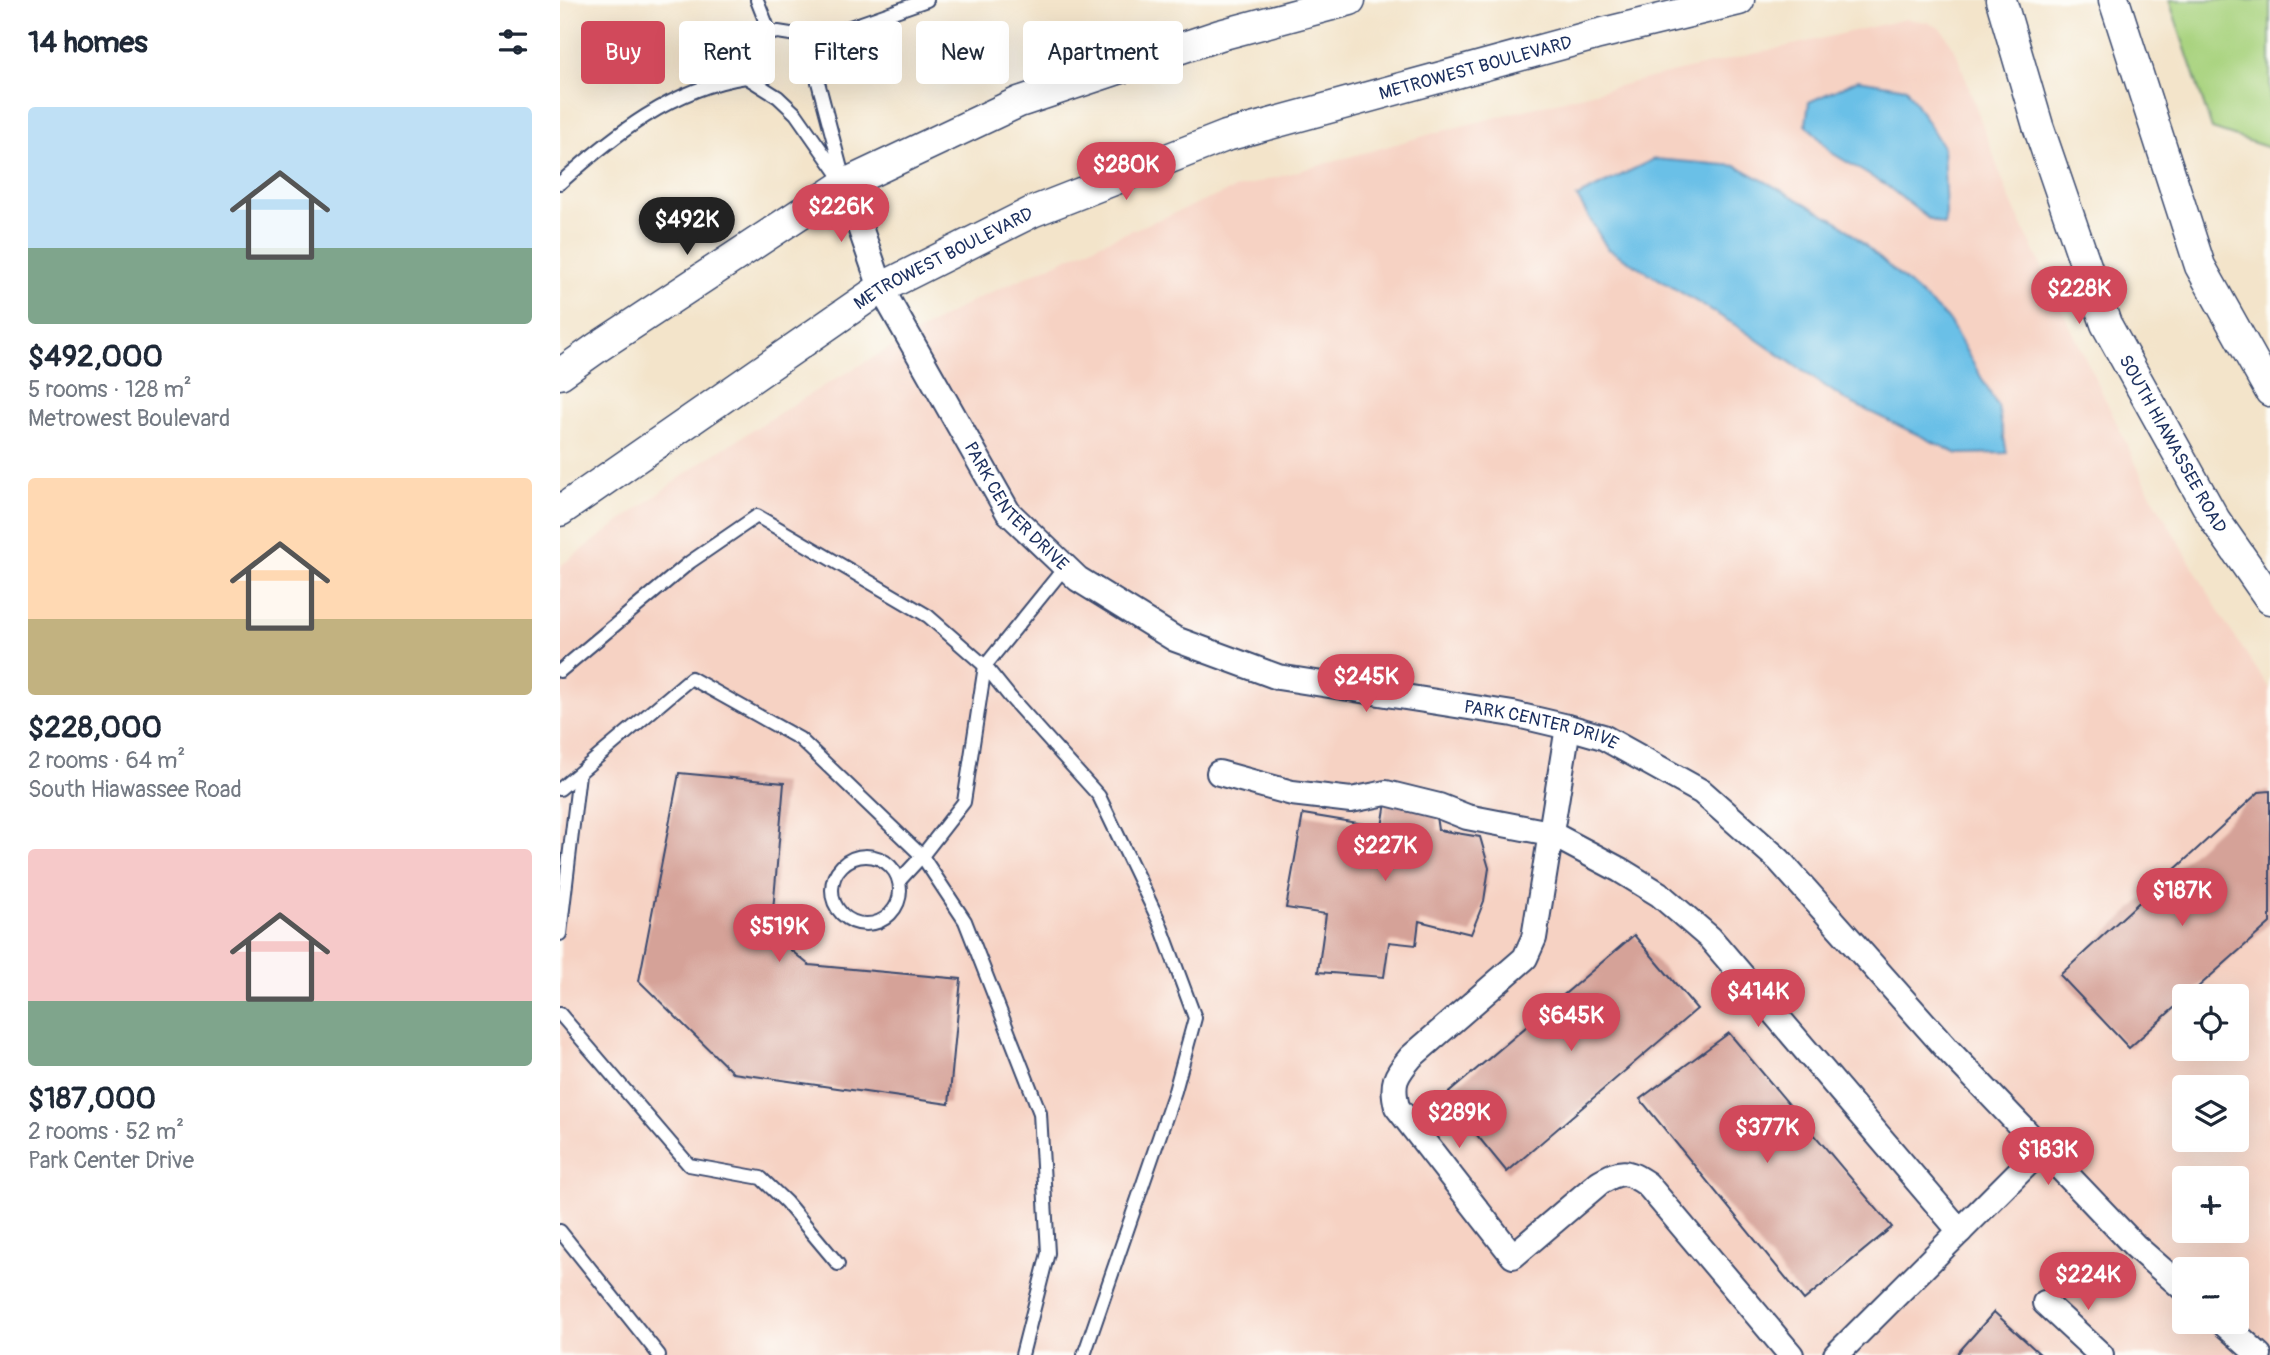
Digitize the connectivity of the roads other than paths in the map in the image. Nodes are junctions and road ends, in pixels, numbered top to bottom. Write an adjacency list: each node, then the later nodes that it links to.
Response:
1 (757, 0): 7 (lane)
2 (927, 0): 8 (lane)
3 (1350, 0): 13 (street)
4 (1739, 0): 14 (street, METROWEST BOULEVARD)
5 (2001, 0): 19 (street, SOUTH HIAWASSEE ROAD)
6 (2114, 0): 16 (street)
7 (765, 21)
8 (867, 21)
9 (712, 84): 12 (lane)
10 (757, 84): 13 (lane)
11 (819, 84): 13 (lane)
12 (560, 183)
13 (845, 184): 14 (street, PARK CENTER DRIVE); 15 (street)
14 (881, 288): 17 (street, METROWEST BOULEVARD); 18 (street, PARK CENTER DRIVE)
15 (560, 374)
16 (2270, 391)
17 (560, 511)
18 (1065, 567): 20 (lane); 22 (street, PARK CENTER DRIVE)
19 (2270, 599)
20 (985, 666): 21 (lane); 27 (lane); 40 (lane)
21 (560, 671)
22 (1568, 727): 26 (street); 31 (street, PARK CENTER DRIVE)
23 (1219, 773): 26 (street)
24 (579, 774): 25 (lane); 27 (lane); 29 (lane)
25 (560, 789)
26 (1550, 833): 33 (street); 41 (street)
27 (922, 856): 28 (lane); 39 (lane)
28 (899, 881): 28 (lane)
29 (560, 934)
30 (560, 1014): 34 (lane)
31 (2042, 1149): 33 (street); 35 (street, PARK CENTER DRIVE)
32 (560, 1231): 38 (lane)
33 (1960, 1231): 42 (street)
34 (838, 1264)
35 (2172, 1278)
36 (2045, 1303): 43 (street)
37 (2236, 1334): 44 (street)
38 (659, 1355)
39 (1022, 1355)
40 (1084, 1355)
41 (1791, 1355)
42 (1836, 1355)
43 (2101, 1355)
44 (2259, 1355)

